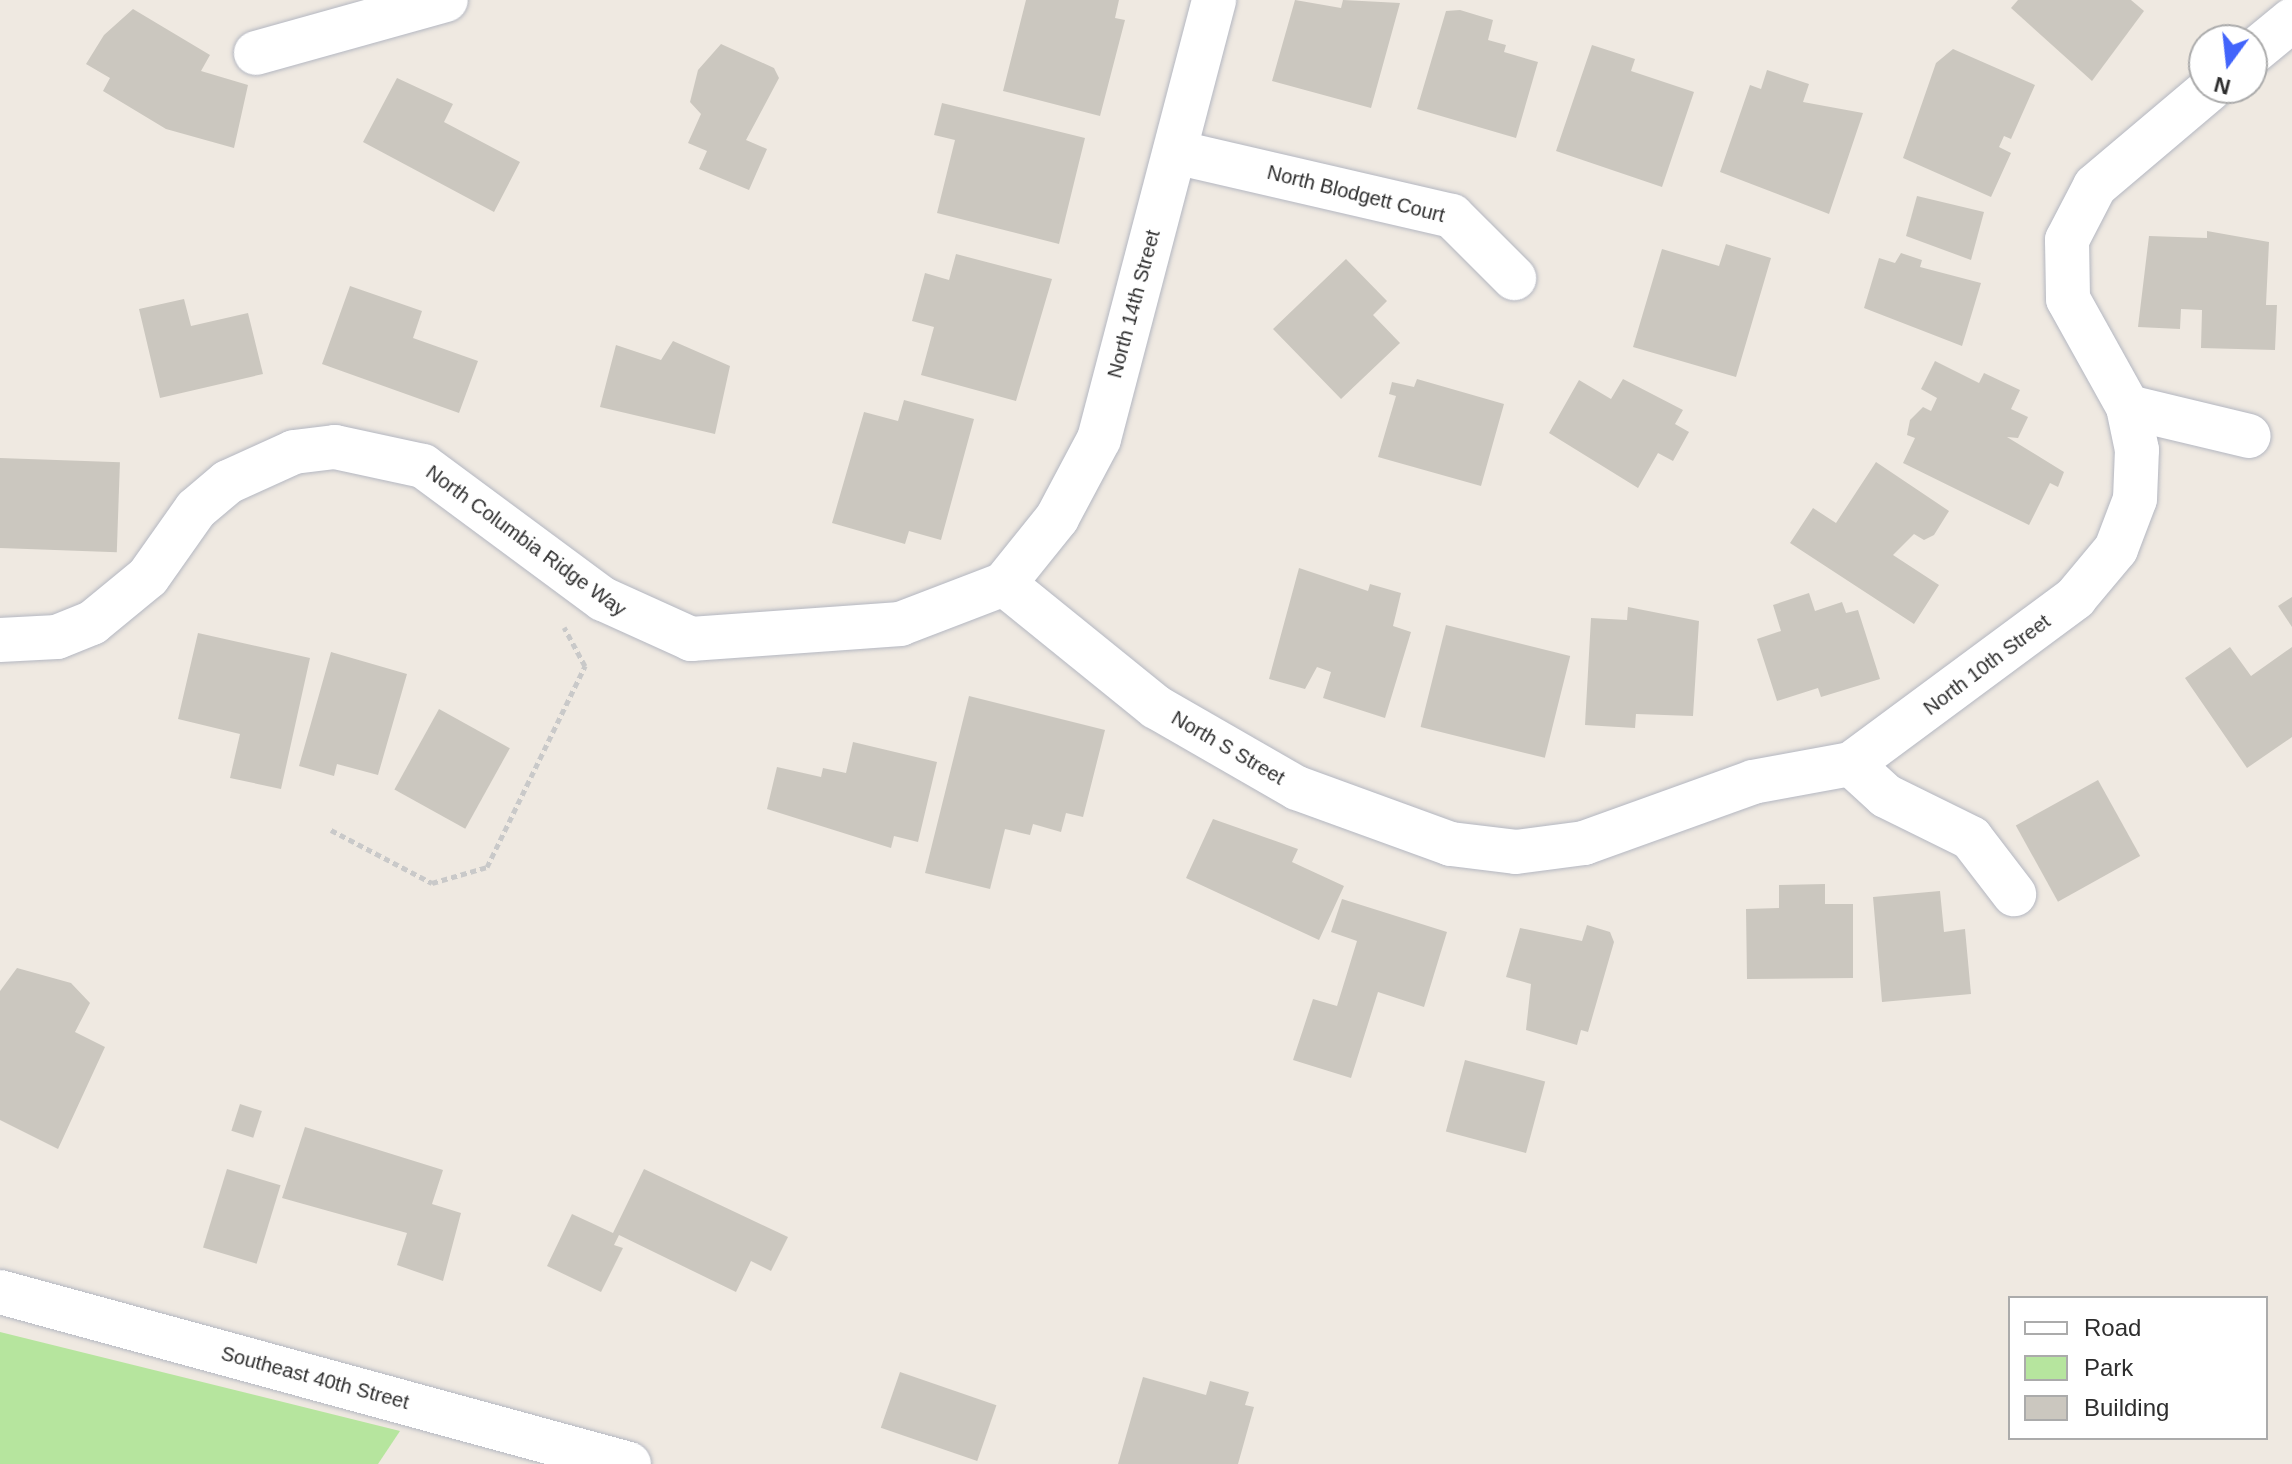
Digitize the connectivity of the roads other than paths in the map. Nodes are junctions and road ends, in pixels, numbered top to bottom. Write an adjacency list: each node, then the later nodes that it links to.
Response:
1 (446, 0): 5 (street)
2 (1214, 0): 7 (street, North 14th Street)
3 (2292, 20): 4 (street)
4 (2268, 40)
5 (256, 53)
6 (2192, 104): 9 (street, North 10th Street)
7 (1175, 152): 8 (street, North Blodgett Court); 11 (street, North 14th Street)
8 (1514, 278)
9 (2128, 407): 10 (street); 13 (street, North 10th Street)
10 (2249, 436)
11 (1004, 584): 12 (street, North Columbia Ridge Way); 14 (street, North S Street)
12 (0, 640)
13 (1851, 764): 14 (street, North 10th Street); 15 (street)
14 (1702, 797)
15 (2014, 894)
16 (0, 1292): 17 (street, Southeast 40th Street)
17 (629, 1464)

